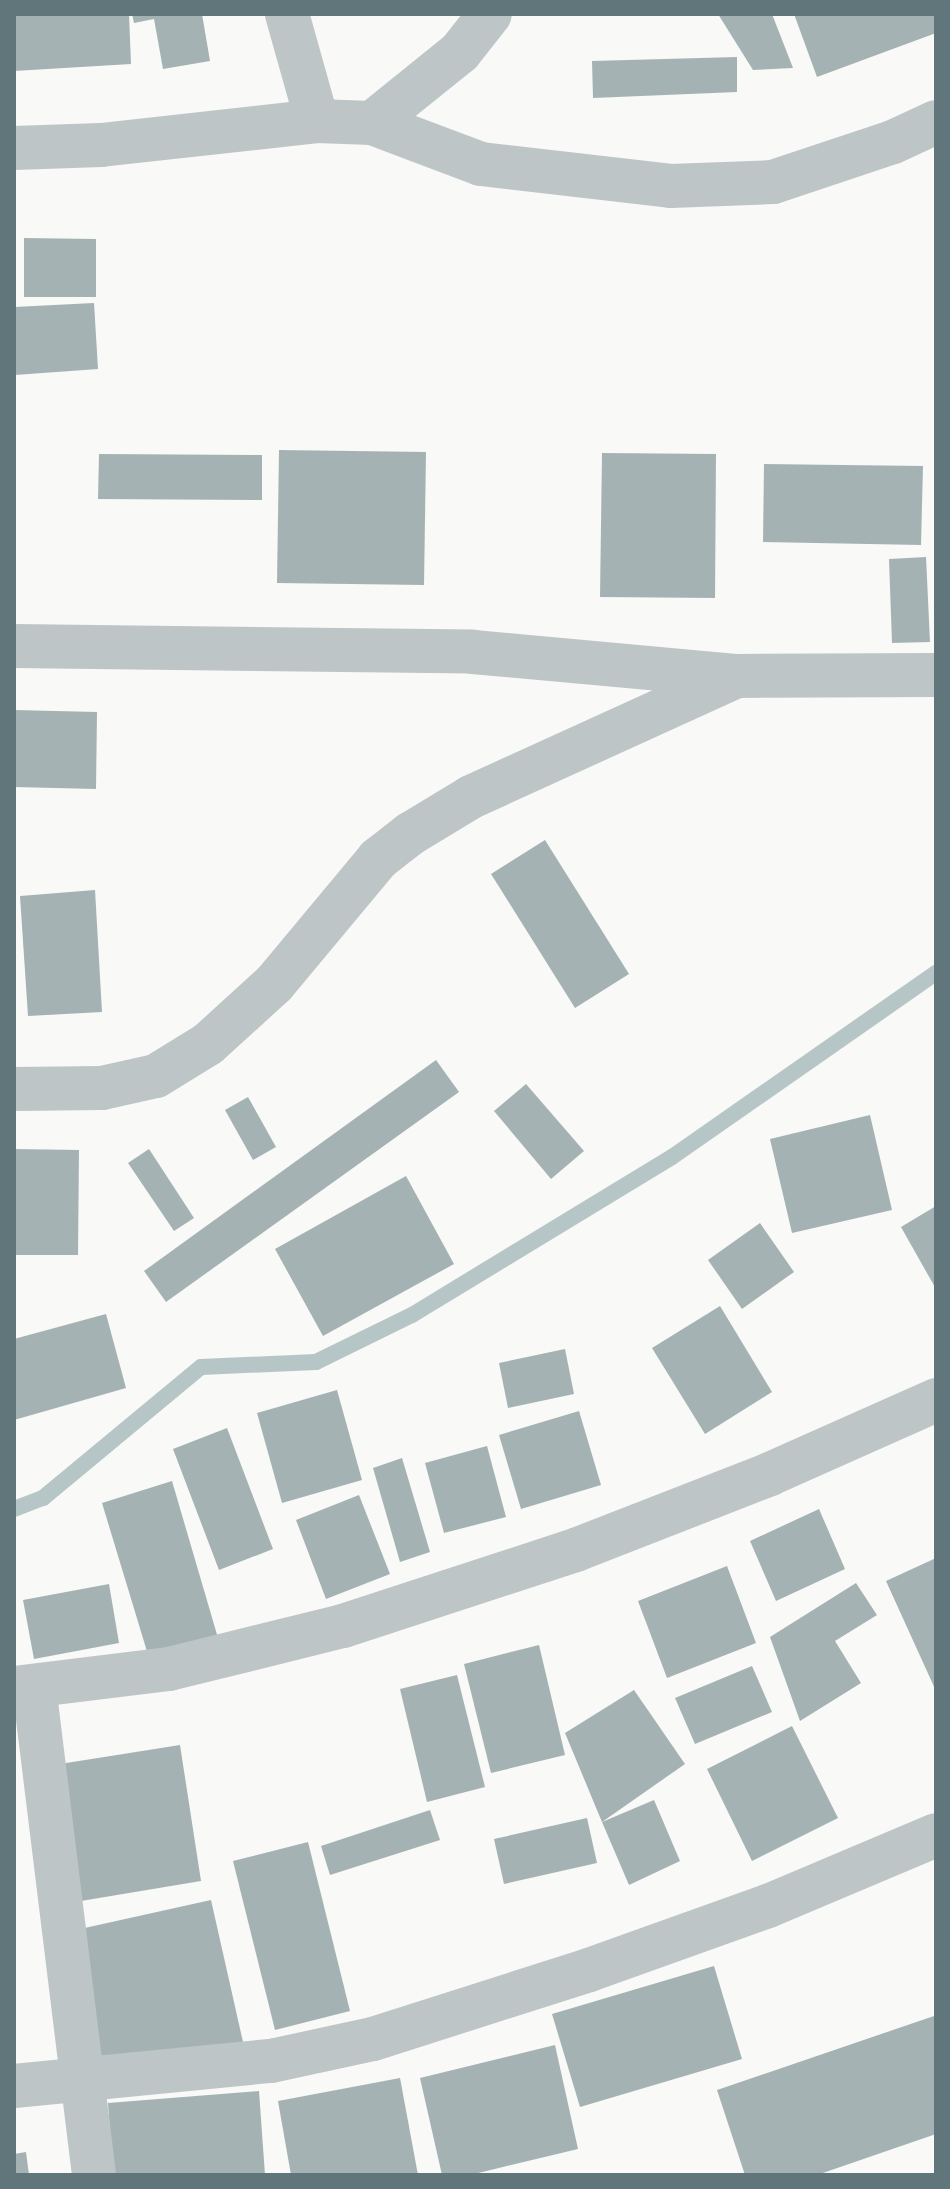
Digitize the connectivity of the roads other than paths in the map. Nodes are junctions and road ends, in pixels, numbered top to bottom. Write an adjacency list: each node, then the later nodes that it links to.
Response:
1 (287, 14): 3 (street)
2 (490, 14): 5 (street)
3 (317, 121): 5 (street); 6 (street)
4 (936, 122): 5 (street)
5 (372, 123)
6 (14, 148)
7 (14, 646): 9 (street)
8 (936, 675): 9 (street)
9 (735, 676): 10 (street)
10 (14, 1089)
11 (936, 1400): 12 (street)
12 (24, 1687): 14 (street)
13 (936, 1835): 14 (street)
14 (83, 2079): 15 (street); 16 (street)
15 (14, 2086)
16 (94, 2175)

